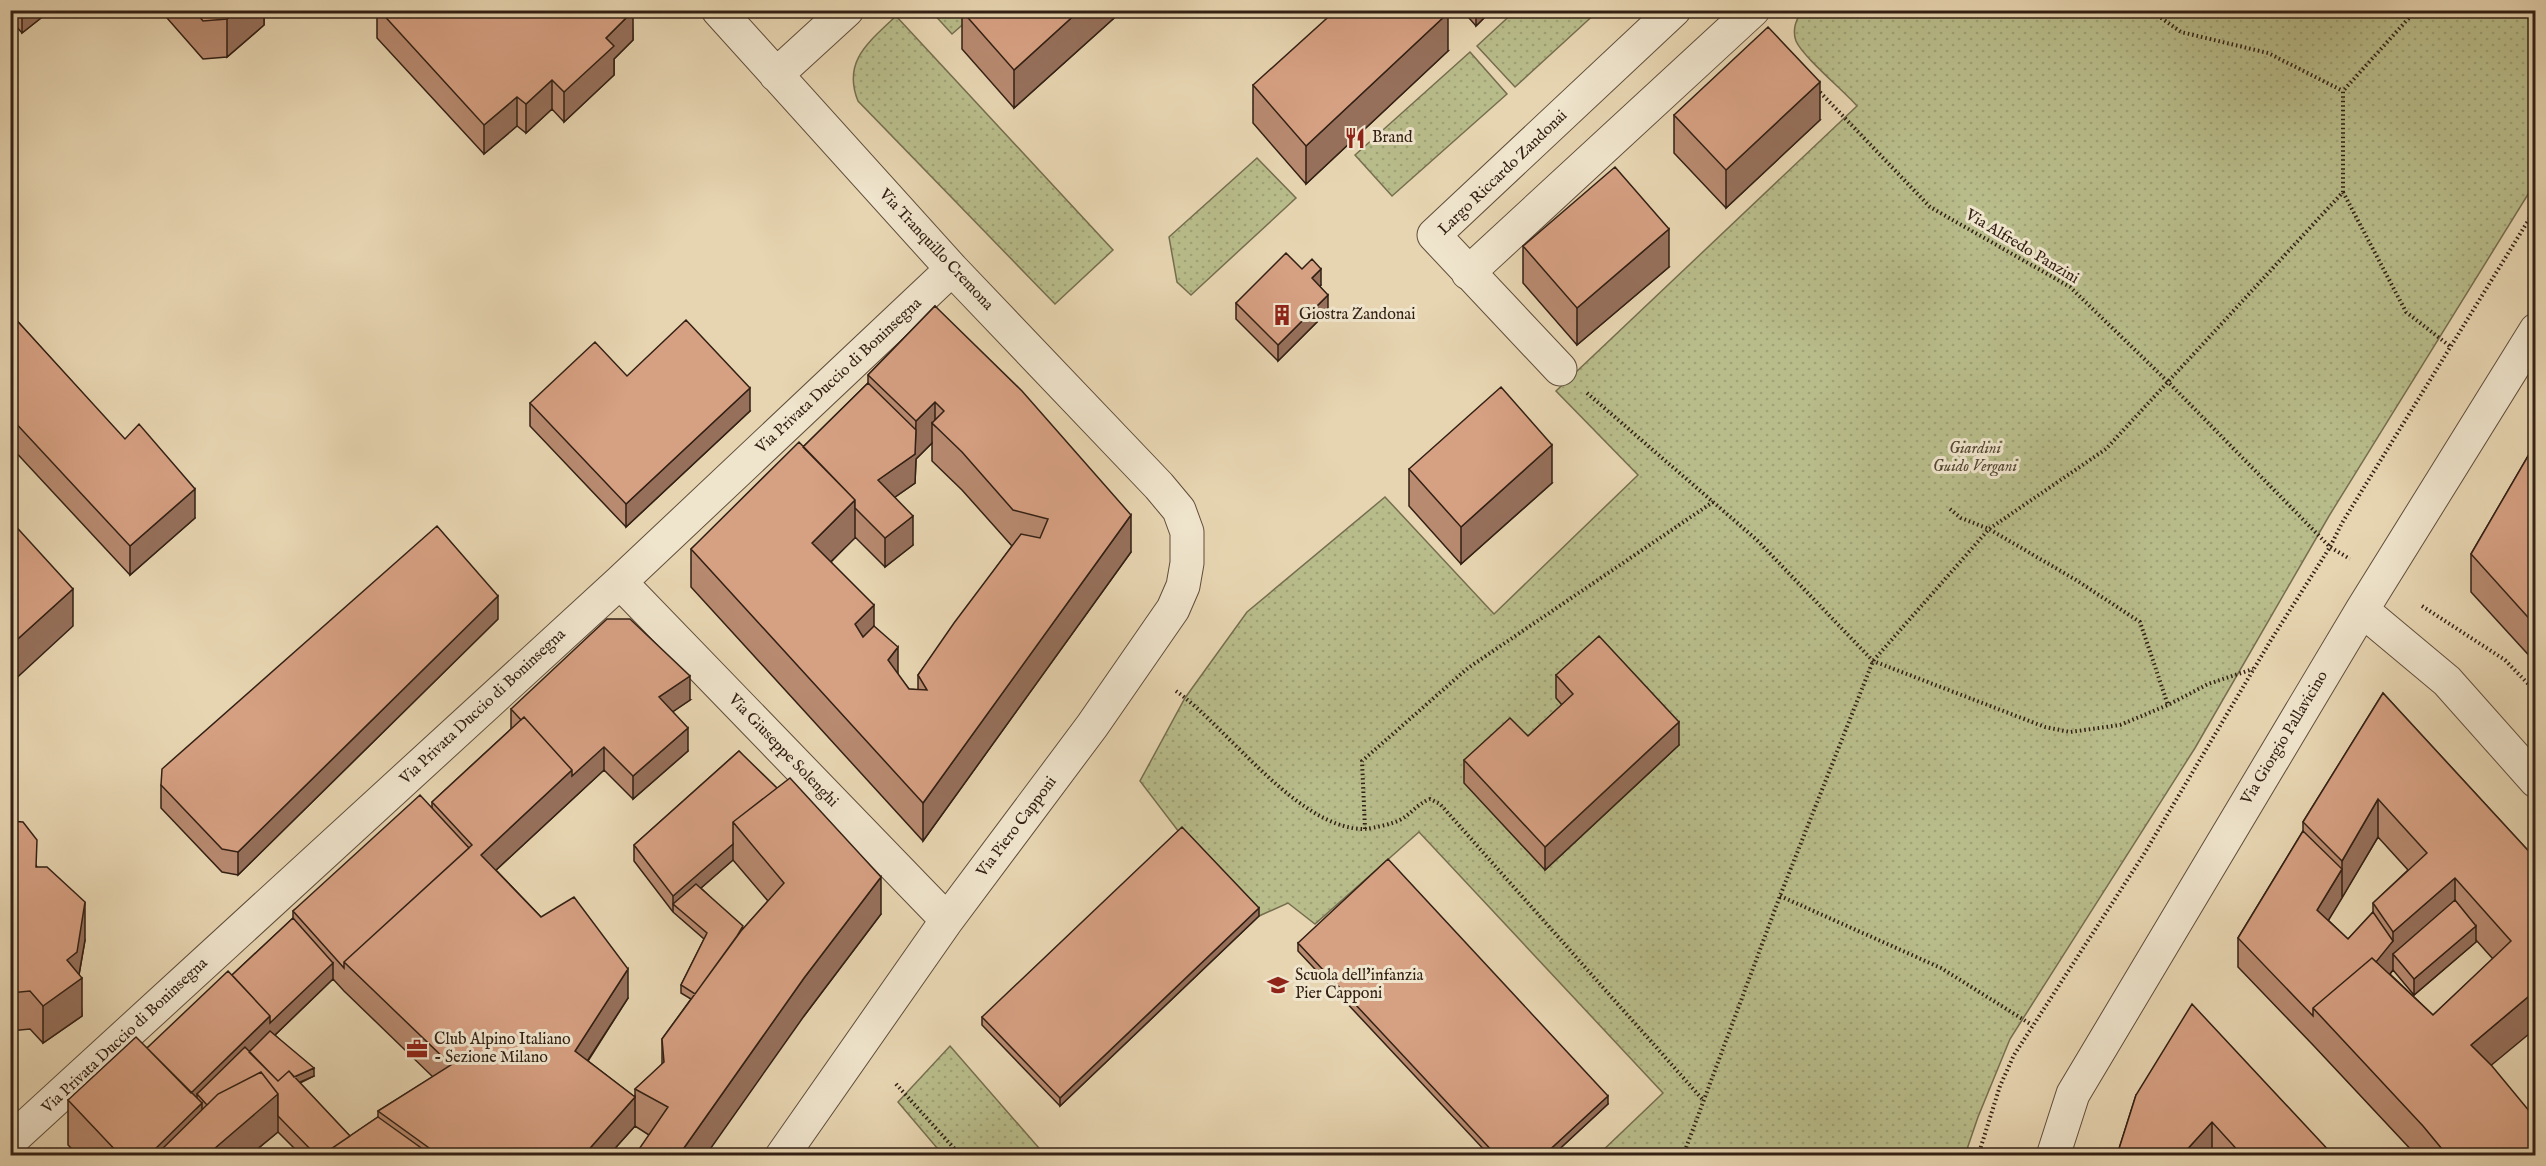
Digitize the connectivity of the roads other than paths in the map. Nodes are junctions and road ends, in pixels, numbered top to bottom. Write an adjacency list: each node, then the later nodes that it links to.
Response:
1 (718, 10): 5 (street, Via Tranquillo Cremona)
2 (847, 10): 5 (street)
3 (1674, 10): 6 (street, Largo Riccardo Zandonai)
4 (1753, 10): 7 (street)
5 (776, 75): 8 (street, Via Tranquillo Cremona)
6 (1579, 101): 7 (street, Largo Riccardo Zandonai); 9 (street, Largo Riccardo Zandonai)
7 (1612, 140): 9 (street)
8 (952, 269): 12 (street, Via Tranquillo Cremona); 13 (street, Via Privata Duccio di Boninsegna)
9 (1468, 273): 11 (street, Largo Riccardo Zandonai)
10 (2535, 330): 14 (street, Via Giorgio Pallavicino)
11 (1560, 369)
12 (1159, 486): 16 (street, Via Piero Capponi)
13 (620, 582): 16 (street, Via Giuseppe Solenghi); 17 (street, Via Privata Duccio di Boninsegna)
14 (2362, 610): 15 (street); 19 (street, Via Giorgio Pallavicino)
15 (2535, 781)
16 (947, 920): 18 (street, Via Piero Capponi)
17 (10, 1141)
18 (782, 1155)
19 (2053, 1155)

